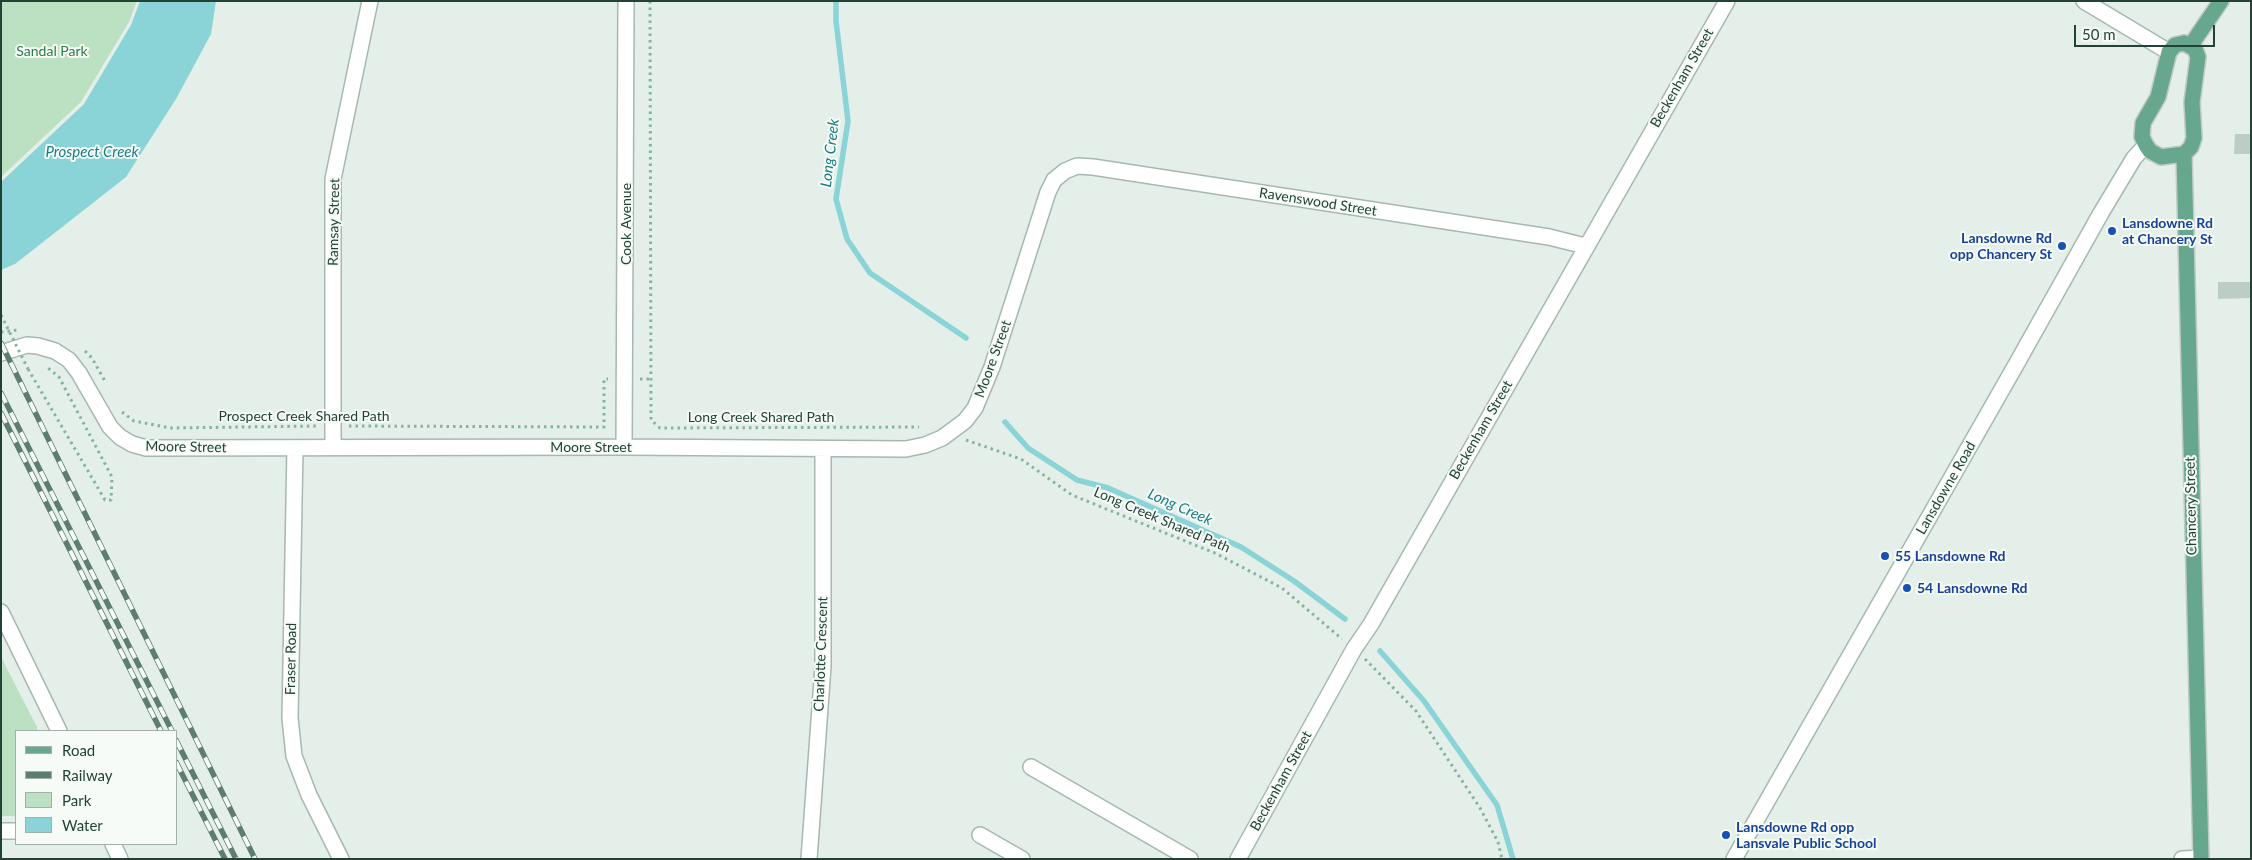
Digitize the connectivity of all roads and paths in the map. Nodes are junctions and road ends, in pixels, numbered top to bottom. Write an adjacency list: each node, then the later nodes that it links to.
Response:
1 (370, 1): 22 (street, Ramsay Street)
2 (626, 1): 25 (street, Cook Avenue)
3 (650, 1): 23 (path, Long Creek Shared Path)
4 (1727, 1): 12 (street, Beckenham Street)
5 (2084, 1): 8 (street)
6 (2221, 1): 7 (main road)
7 (2191, 45): 8 (main road); 10 (main road)
8 (2168, 52): 9 (main road)
9 (2146, 145): 10 (main road); 46 (street, Lansdowne Road)
10 (2184, 154): 38 (main road, Chancery Street)
11 (1054, 180): 12 (street, Ravenswood Street); 28 (street, Moore Street)
12 (1585, 246): 44 (street, Beckenham Street)
13 (1, 315): 18 (path, bridge)
14 (20, 330): 15 (path)
15 (1, 332)
16 (78, 344): 20 (path)
17 (1, 353): 26 (street, Moore Street)
18 (45, 366)
19 (604, 379): 22 (path, Prospect Creek Shared Path)
20 (110, 390)
21 (120, 410): 22 (path, Prospect Creek Shared Path)
22 (333, 426): 27 (street, Ramsay Street)
23 (924, 426)
24 (967, 441): 30 (path, Long Creek Shared Path)
25 (624, 447): 27 (street, Moore Street); 28 (street, Moore Street)
26 (295, 448): 27 (street, Moore Street); 40 (street, Fraser Road)
27 (333, 448)
28 (824, 449): 41 (street, Charlotte Crescent)
29 (1, 612): 32 (street)
30 (1339, 636)
31 (1374, 666): 45 (path)
32 (59, 730)
33 (1031, 767): 43 (street)
34 (1, 831): 35 (street)
35 (15, 831)
36 (980, 835): 42 (street)
37 (113, 845): 39 (street)
38 (2201, 858): 47 (street)
39 (120, 859)
40 (341, 859)
41 (809, 859)
42 (1022, 859)
43 (1190, 859)
44 (1238, 859)
45 (1502, 859)
46 (1734, 859)
47 (2182, 859)

